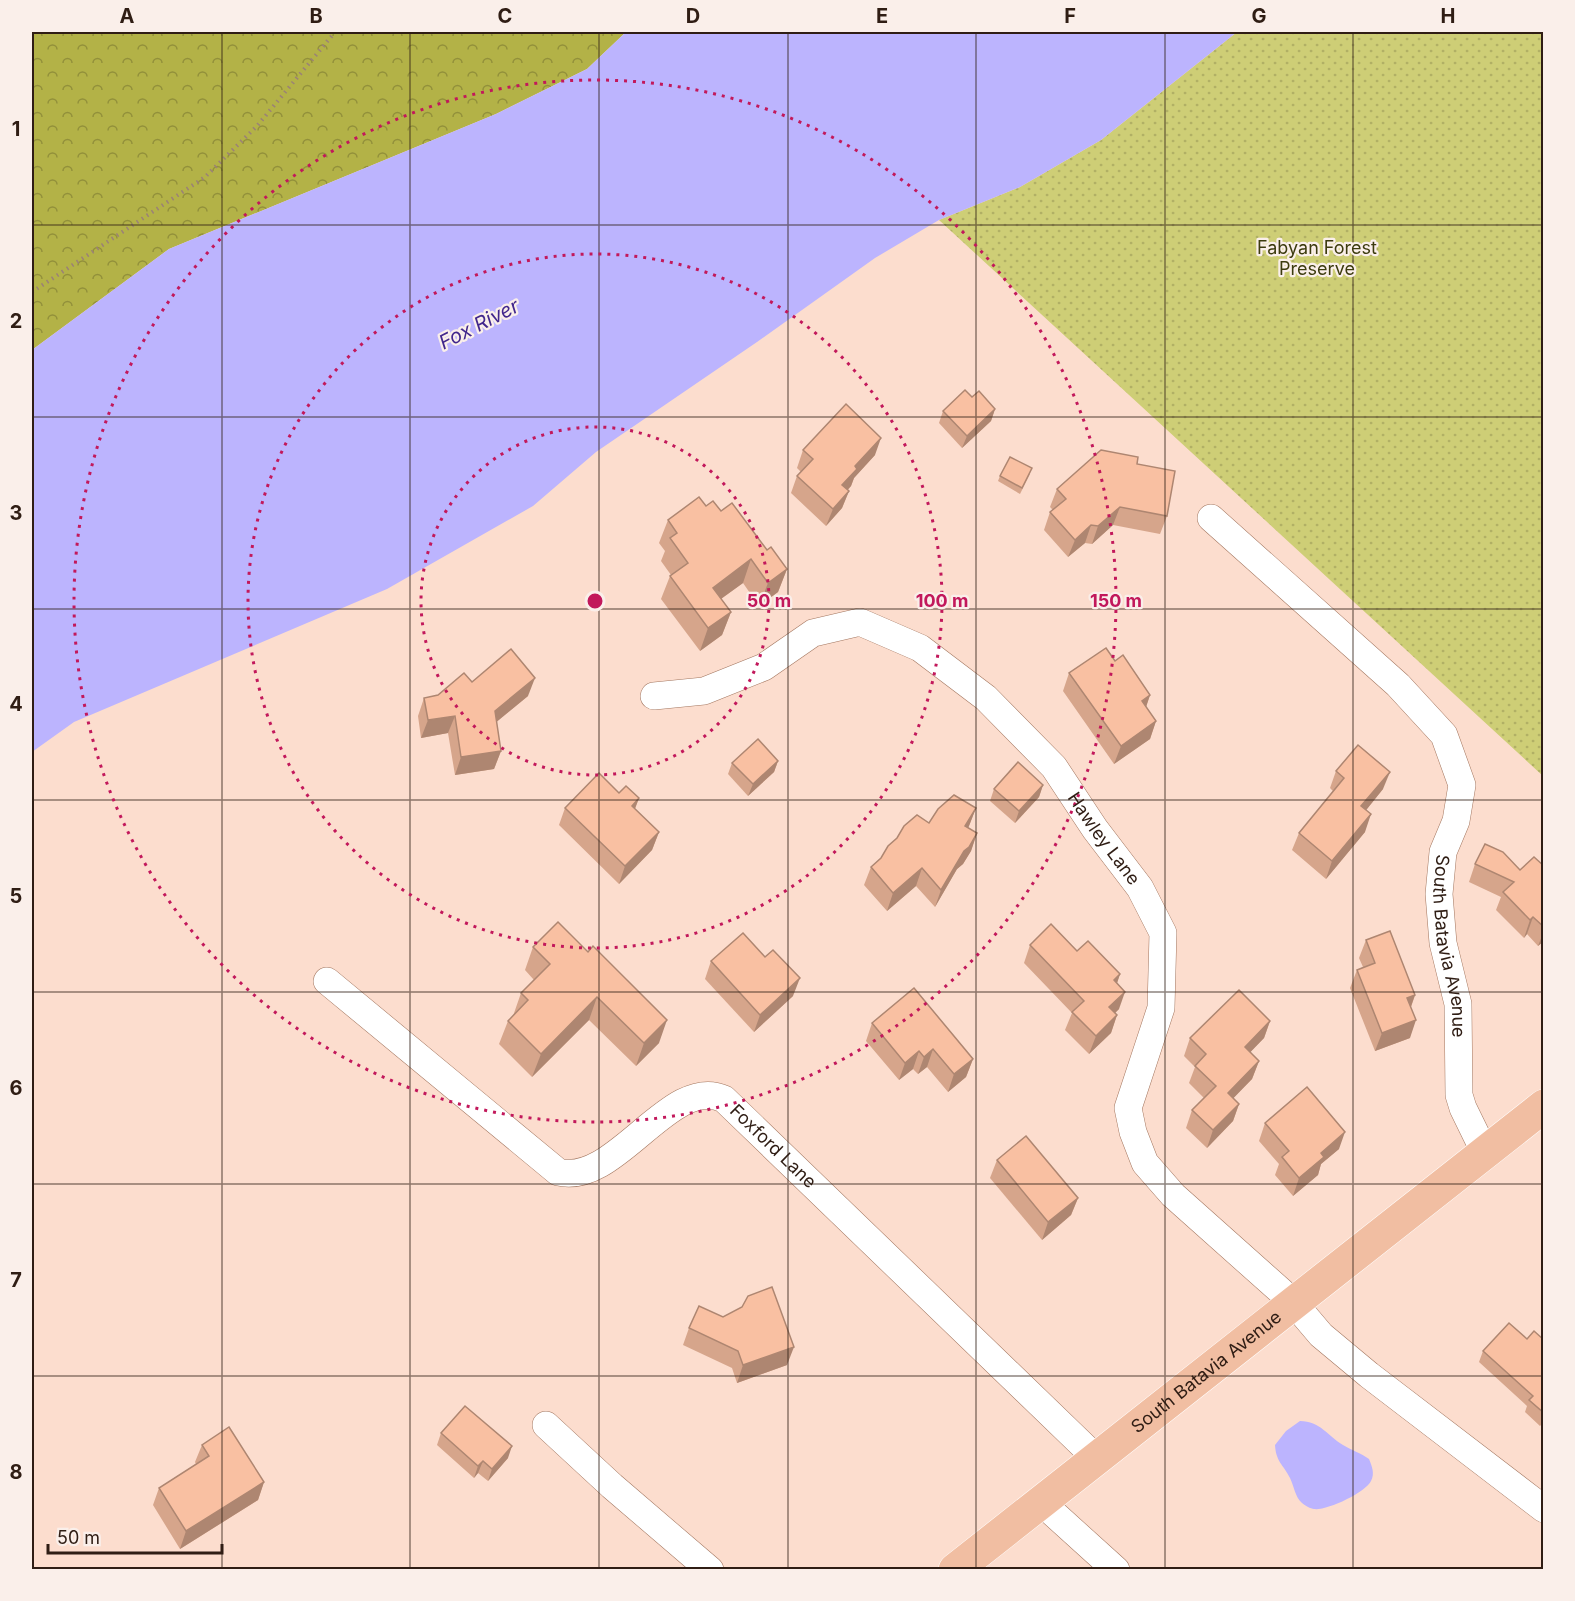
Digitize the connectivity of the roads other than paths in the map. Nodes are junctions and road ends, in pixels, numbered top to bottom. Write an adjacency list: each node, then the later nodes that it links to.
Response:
1 (1211, 518): 5 (street, South Batavia Avenue)
2 (654, 696): 6 (street, Hawley Lane)
3 (327, 981): 8 (street, Foxford Lane)
4 (1544, 1106): 5 (main road, South Batavia Avenue)
5 (1485, 1153): 6 (main road, South Batavia Avenue)
6 (1293, 1302): 8 (main road, South Batavia Avenue); 10 (street, Hawley Lane)
7 (546, 1425): 11 (street)
8 (1097, 1459): 9 (main road, South Batavia Avenue)
9 (1042, 1503): 12 (main road, South Batavia Avenue); 13 (street)
10 (1544, 1509)
11 (710, 1569)
12 (955, 1569)
13 (1116, 1569)

